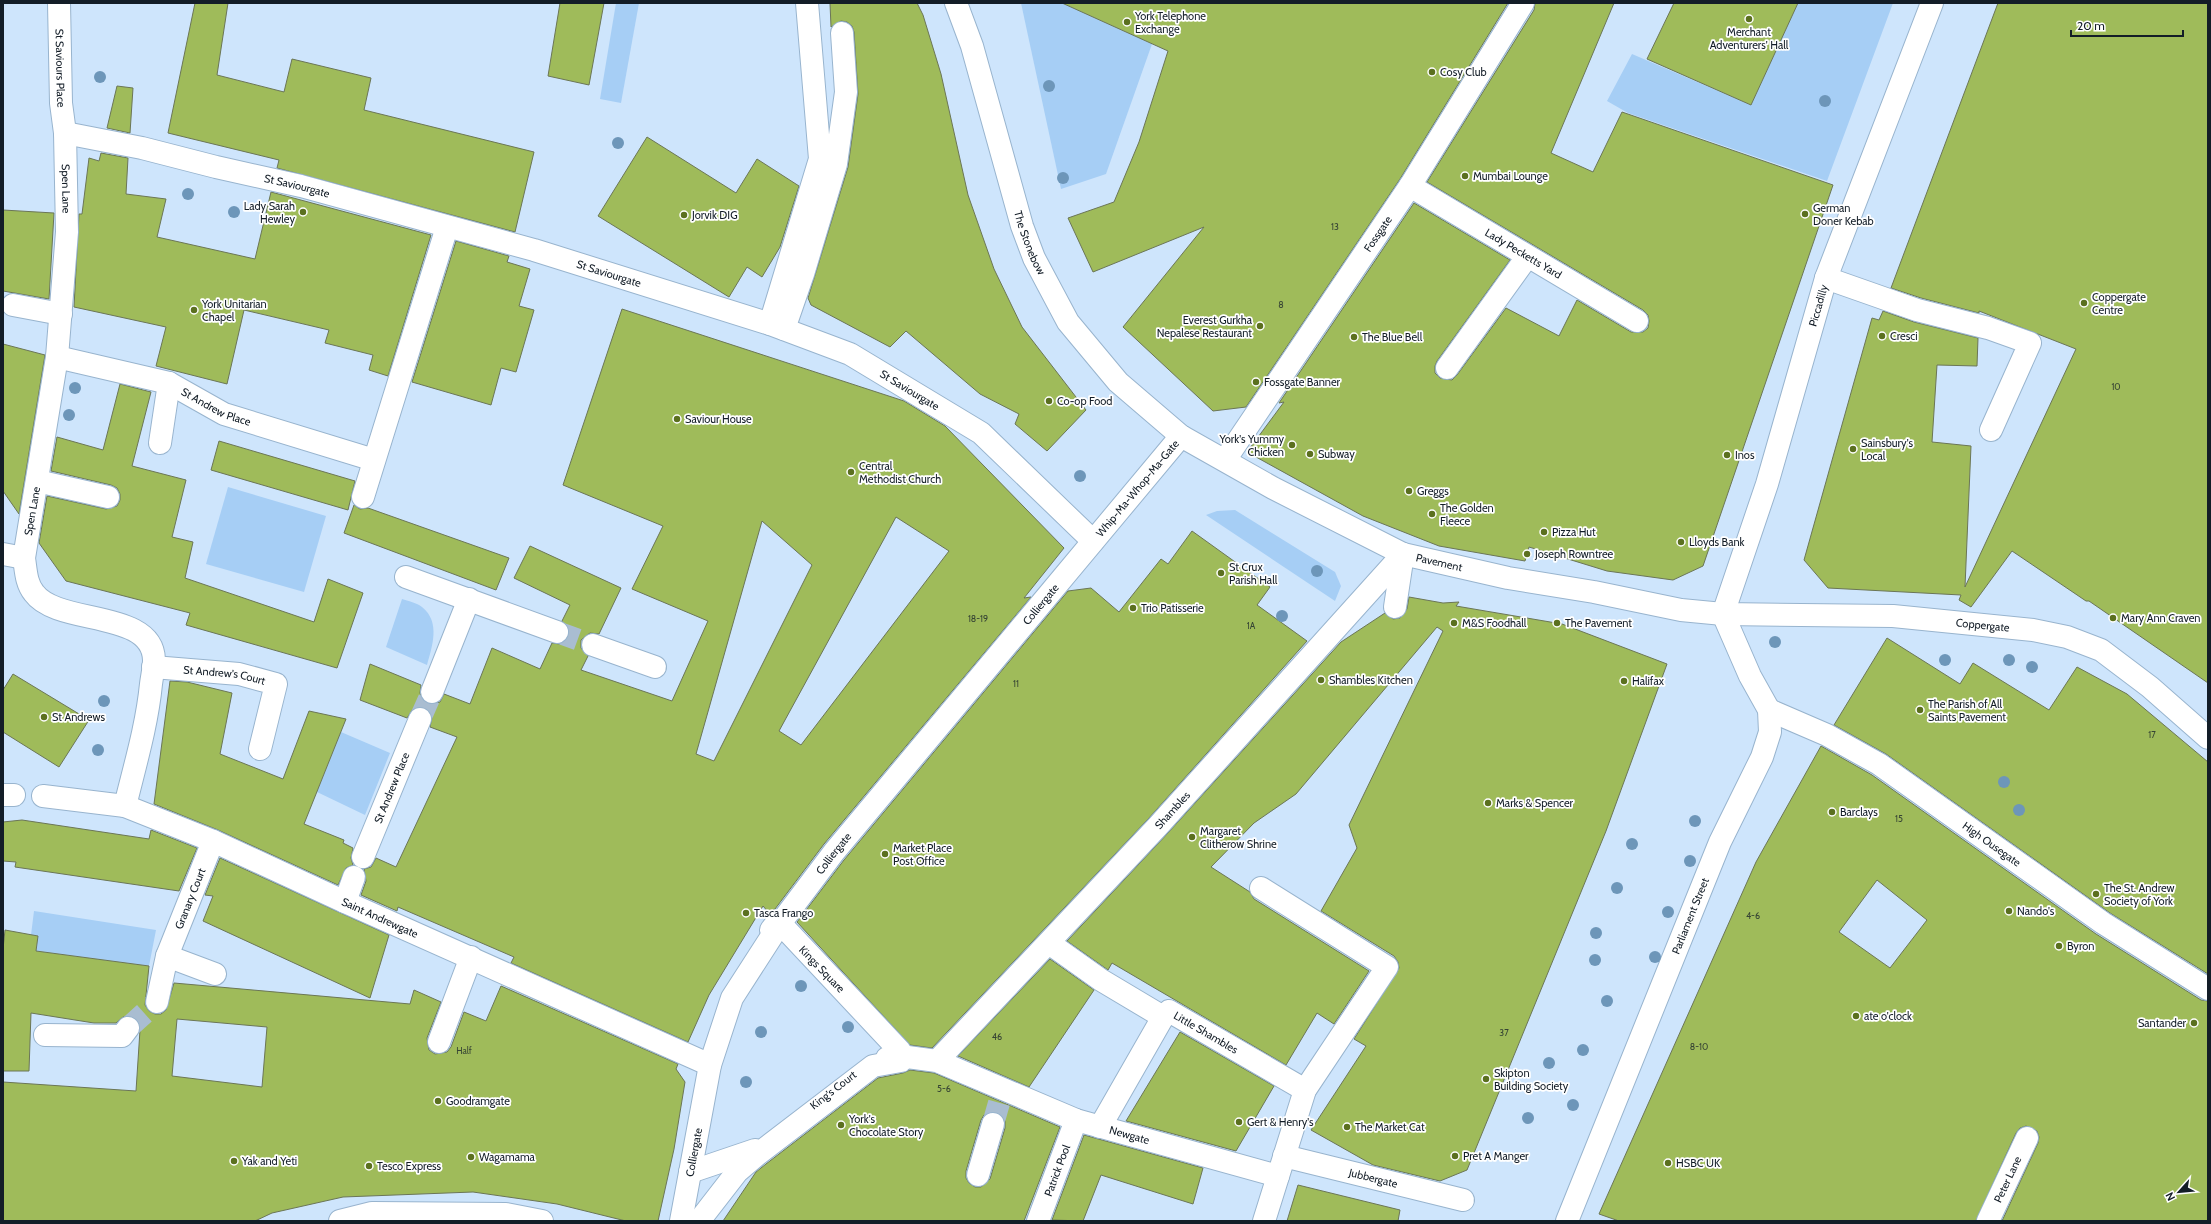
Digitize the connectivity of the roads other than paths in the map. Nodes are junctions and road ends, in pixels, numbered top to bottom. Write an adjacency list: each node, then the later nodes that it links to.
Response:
1 (59, 3): 7 (street, St Saviours Place)
2 (806, 3): 15 (street)
3 (956, 3): 20 (street, The Stonebow)
4 (1523, 3): 8 (street, Fossgate)
5 (1932, 3): 11 (street, Piccadilly)
6 (842, 34): 15 (street)
7 (65, 133): 9 (street, St Saviourgate); 13 (street, Spen Lane)
8 (1410, 186): 10 (street, Lady Pecketts Yard); 23 (street, Fossgate)
9 (447, 227): 15 (street, St Saviourgate); 22 (street)
10 (1527, 257): 14 (street, Lady Pecketts Yard); 17 (street)
11 (1826, 278): 19 (street); 34 (street, Piccadilly)
12 (13, 306): 13 (street)
13 (61, 314): 16 (street, Spen Lane)
14 (1637, 321)
15 (777, 326): 27 (street, St Saviourgate)
16 (57, 357): 18 (street, St Andrew Place); 24 (street, Spen Lane)
17 (1447, 368)
18 (169, 383): 21 (street); 22 (street, St Andrew Place)
19 (1991, 430)
20 (1182, 436): 23 (street, Pavement); 27 (street, Whip-Ma-Whop-Ma-Gate)
21 (160, 443)
22 (374, 460): 26 (street)
23 (1225, 460): 29 (street, Pavement)
24 (37, 481): 25 (street); 30 (street, Spen Lane)
25 (108, 497)
26 (363, 497)
27 (1093, 541): 51 (street, Colliergate)
28 (3, 554): 30 (street)
29 (1403, 554): 33 (street); 34 (street, Pavement); 52 (street, Shambles)
30 (24, 558): 37 (street, Spen Lane)
31 (406, 577): 32 (street)
32 (469, 599): 35 (street); 39 (street)
33 (1395, 607)
34 (1723, 614): 40 (street, Parliament Street); 42 (street, Coppergate)
35 (557, 632)
36 (593, 645): 38 (street)
37 (153, 666): 43 (street, St Andrew's Court); 45 (street, Spen Lane)
38 (655, 667)
39 (432, 692)
40 (1769, 710): 56 (street, High Ousegate); 82 (street, Parliament Street)
41 (420, 719): 47 (street, St Andrew Place)
42 (2208, 738)
43 (260, 749)
44 (44, 796): 45 (street, Saint Andrewgate)
45 (125, 806): 46 (street, Saint Andrewgate)
46 (213, 841): 50 (street, Saint Andrewgate); 53 (street, Granary Court)
47 (363, 857)
48 (354, 877): 50 (street)
49 (1261, 888): 66 (street)
50 (345, 902): 54 (street, Saint Andrewgate)
51 (780, 924): 62 (street, Kings Square); 64 (street, Colliergate)
52 (1049, 943): 58 (street, Little Shambles); 63 (street, Shambles)
53 (167, 956): 55 (street); 57 (street, Granary Court)
54 (471, 957): 61 (street); 64 (street, Saint Andrewgate)
55 (216, 974)
56 (2208, 990)
57 (158, 1002)
58 (1163, 1017): 66 (street, Little Shambles); 69 (street)
59 (128, 1028): 60 (street)
60 (45, 1035)
61 (438, 1042)
62 (900, 1056): 63 (street, King's Court); 72 (street, King's Court); 79 (street)
63 (937, 1061): 65 (street, King's Court)
64 (709, 1064): 72 (street, Colliergate); 77 (street)
65 (997, 1088): 67 (street, Newgate)
66 (1305, 1090): 71 (street)
67 (1076, 1120): 69 (street, Newgate); 80 (street, Patrick Pool)
68 (993, 1124): 73 (street)
69 (1100, 1127): 71 (street, Newgate)
70 (2027, 1138): 83 (street, Peter Lane)
71 (1281, 1166): 74 (street, Jubbergate); 81 (street)
72 (690, 1172): 78 (street, Colliergate)
73 (978, 1175)
74 (1463, 1200)
75 (340, 1221): 76 (street)
76 (542, 1221)
77 (676, 1221)
78 (681, 1221)
79 (699, 1221)
80 (1038, 1221)
81 (1264, 1221)
82 (1568, 1221)
83 (1988, 1221)

